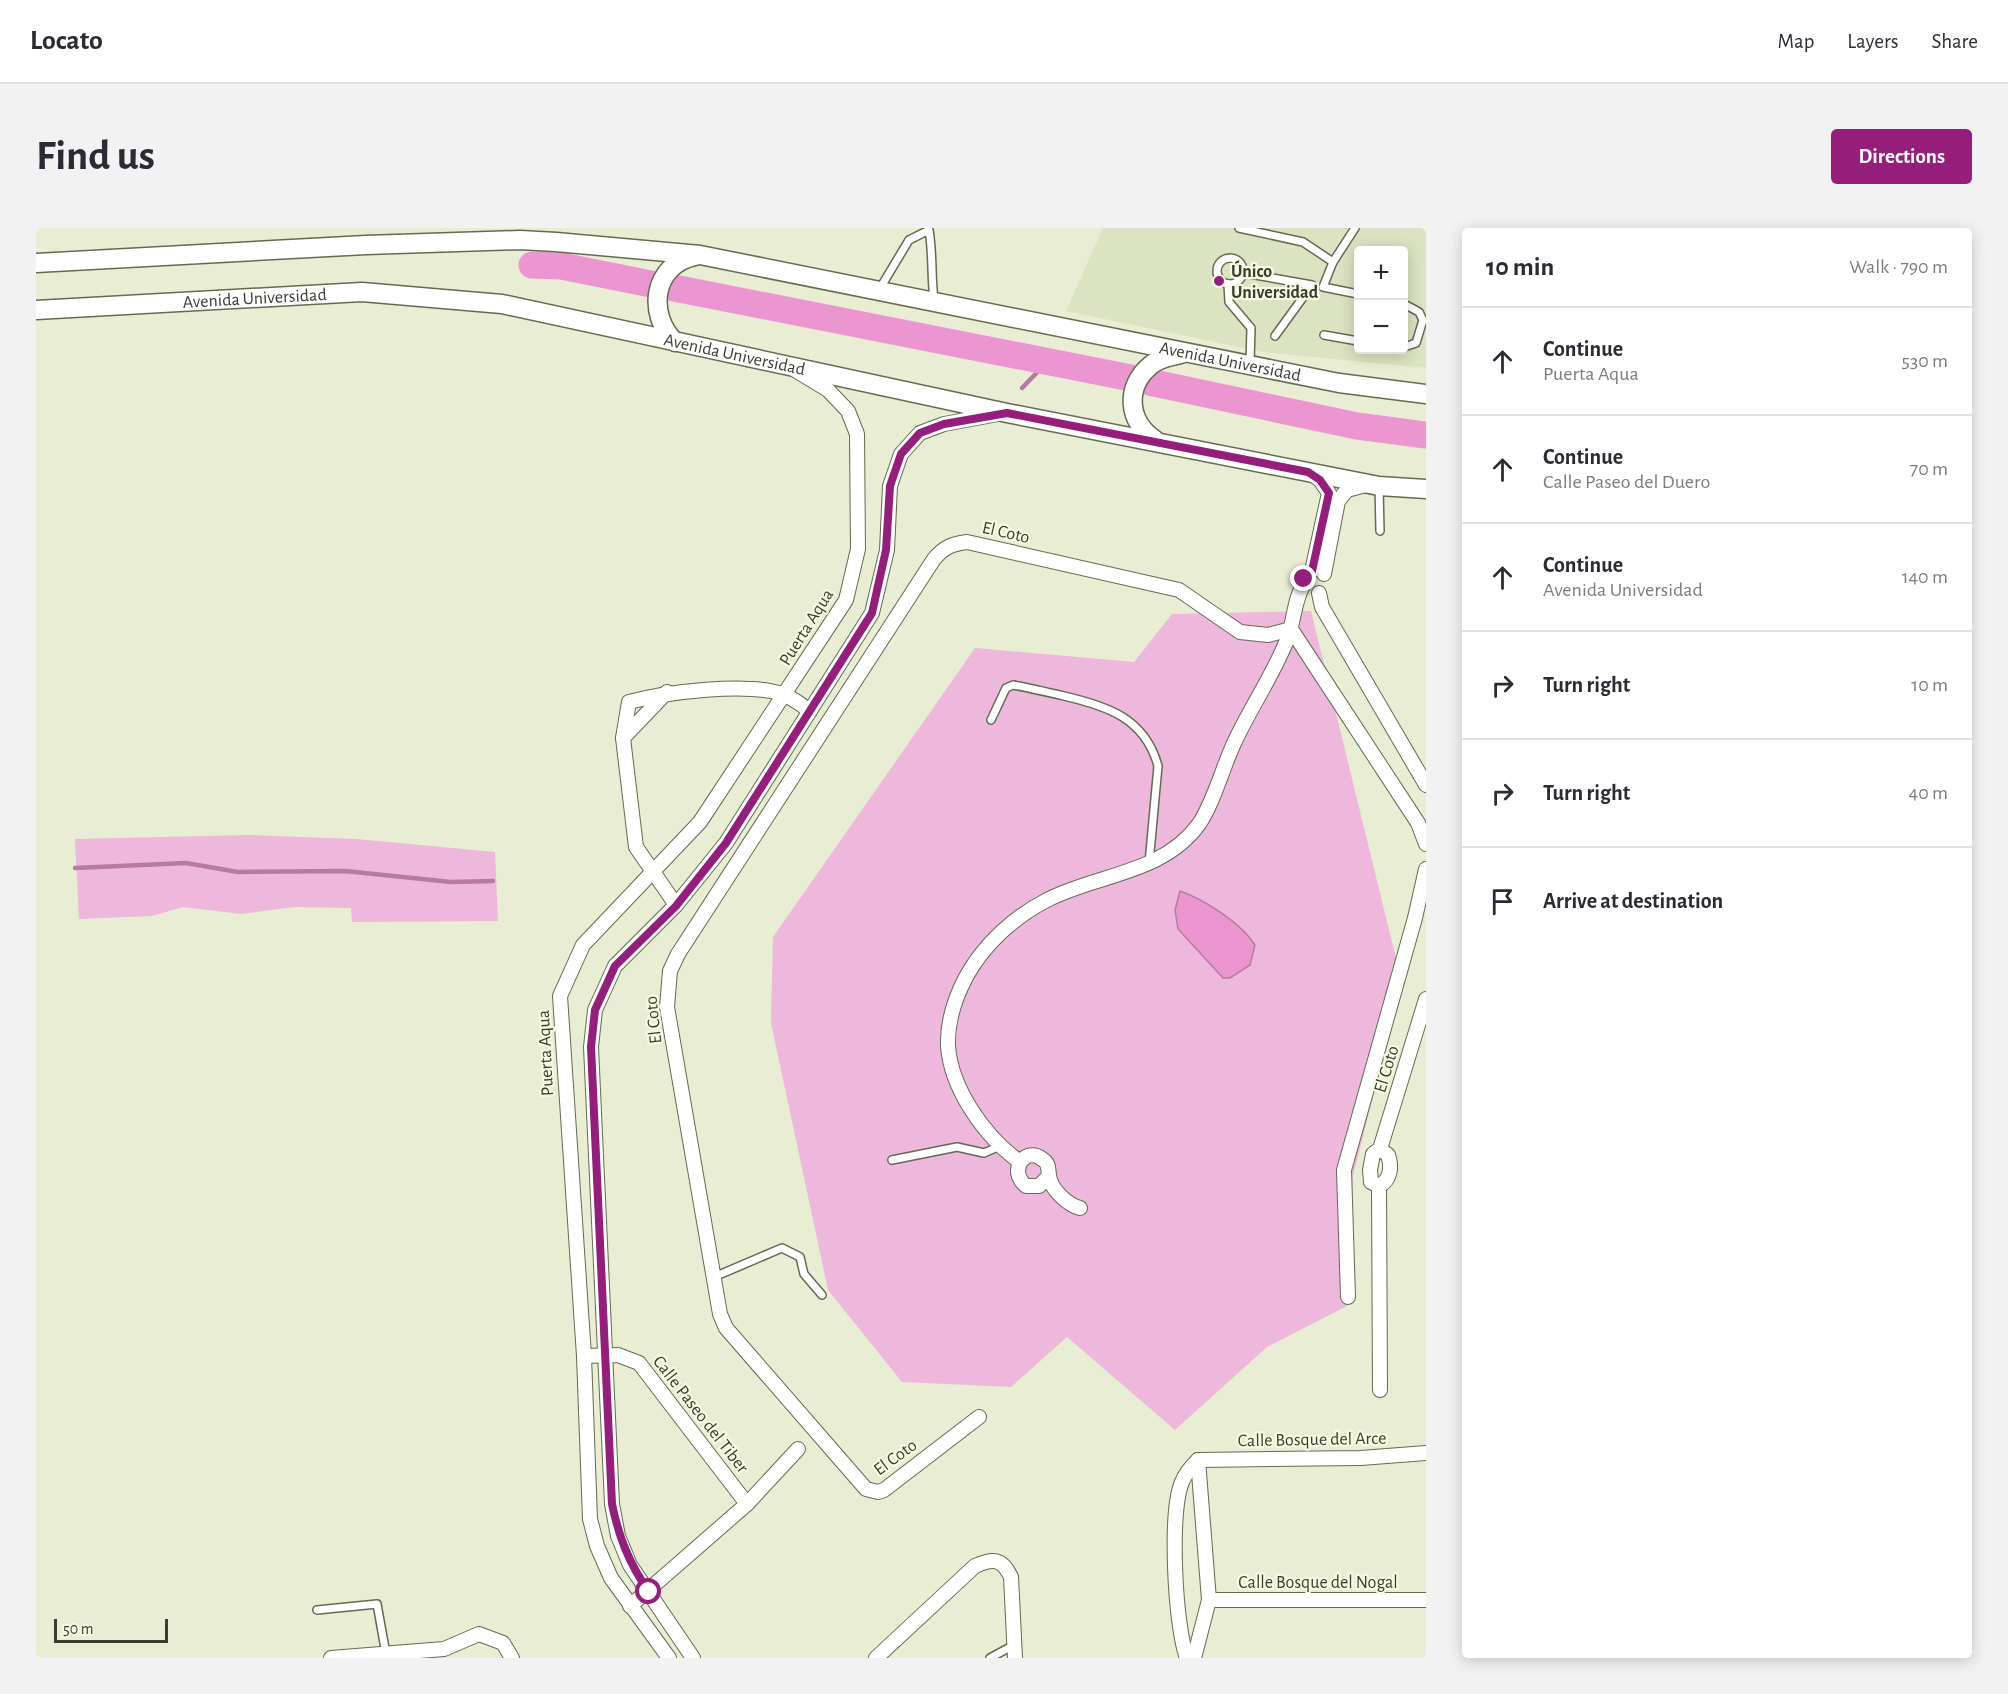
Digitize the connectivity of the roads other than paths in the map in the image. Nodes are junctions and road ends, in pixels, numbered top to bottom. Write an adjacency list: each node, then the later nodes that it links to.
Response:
1 (1239, 228): 7 (lane)
2 (1355, 228): 7 (lane)
3 (929, 229): 10 (lane); 12 (lane)
4 (520, 234): 5 (main road, Avenida Universidad); 6 (main road, Avenida Universidad)
5 (700, 255): 10 (main road, Avenida Universidad); 19 (main road)
6 (38, 262)
7 (1333, 262): 11 (lane)
8 (1244, 273): 9 (lane); 9 (lane); 17 (lane)
9 (1228, 284): 22 (lane)
10 (878, 291): 12 (main road, Avenida Universidad)
11 (1354, 293)
12 (935, 302): 21 (main road, Avenida Universidad)
13 (1408, 306): 15 (lane)
14 (39, 312): 19 (main road, Avenida Universidad)
15 (1425, 319): 20 (lane)
16 (1324, 335): 18 (lane)
17 (1275, 336)
18 (1354, 340)
19 (675, 342): 23 (main road, Avenida Universidad)
20 (1408, 346)
21 (1183, 353): 22 (main road, Avenida Universidad); 26 (main road)
22 (1249, 365): 24 (main road, Avenida Universidad)
23 (788, 366): 25 (main road, Avenida Universidad); 36 (street, Puerta Aqua)
24 (1426, 394)
25 (1007, 413): 26 (main road, Avenida Universidad); 37 (street)
26 (1158, 442): 27 (main road, Avenida Universidad)
27 (1308, 472): 28 (main road, Avenida Universidad); 31 (street)
28 (1375, 485): 29 (main road, Avenida Universidad); 30 (lane); 31 (street)
29 (1424, 491)
30 (1380, 531)
31 (1318, 573): 32 (street); 33 (street)
32 (1304, 584): 33 (street); 34 (street)
33 (1319, 593): 40 (street)
34 (1291, 629): 41 (street); 42 (street); 52 (street, El Coto)
35 (667, 692): 36 (street); 39 (street); 39 (street)
36 (785, 694): 37 (street); 44 (street, Puerta Aqua)
37 (810, 711): 45 (street)
38 (991, 720): 42 (lane)
39 (623, 738): 44 (street)
40 (1426, 785)
41 (1426, 844)
42 (1149, 863): 47 (street)
43 (1426, 868): 54 (street)
44 (653, 873): 45 (street); 56 (street, Puerta Aqua)
45 (676, 906): 55 (street)
46 (1426, 999): 57 (street, El Coto)
47 (1001, 1145): 48 (lane); 49 (street)
48 (892, 1160)
49 (1020, 1162): 50 (street); 50 (street)
50 (1048, 1177): 51 (street)
51 (1080, 1208)
52 (714, 1277): 53 (lane); 58 (street, El Coto)
53 (822, 1295)
54 (1348, 1297)
55 (607, 1355): 56 (street, Calle Paseo del Tiber); 62 (street, Calle Paseo del Tiber); 63 (street)
56 (584, 1356): 66 (street, Puerta Aqua)
57 (1380, 1390)
58 (979, 1417)
59 (798, 1449): 62 (street, Calle Paseo del Tiber)
60 (1426, 1453): 61 (street, Calle Bosque del Arce)
61 (1198, 1460): 64 (street); 76 (street)
62 (747, 1504): 63 (street, Calle Paseo del Tiber)
63 (649, 1592): 66 (street, Calle Paseo del Tiber); 74 (street)
64 (1209, 1600): 65 (street, Calle Bosque del Nogal); 77 (street)
65 (1426, 1600)
66 (630, 1606): 73 (street, Puerta Aqua)
67 (317, 1610): 69 (lane)
68 (1015, 1652): 70 (street); 75 (lane)
69 (386, 1654): 71 (street); 72 (street)
70 (884, 1655)
71 (331, 1658)
72 (512, 1658)
73 (669, 1658)
74 (693, 1658)
75 (990, 1658)
76 (1187, 1658)
77 (1194, 1658)

